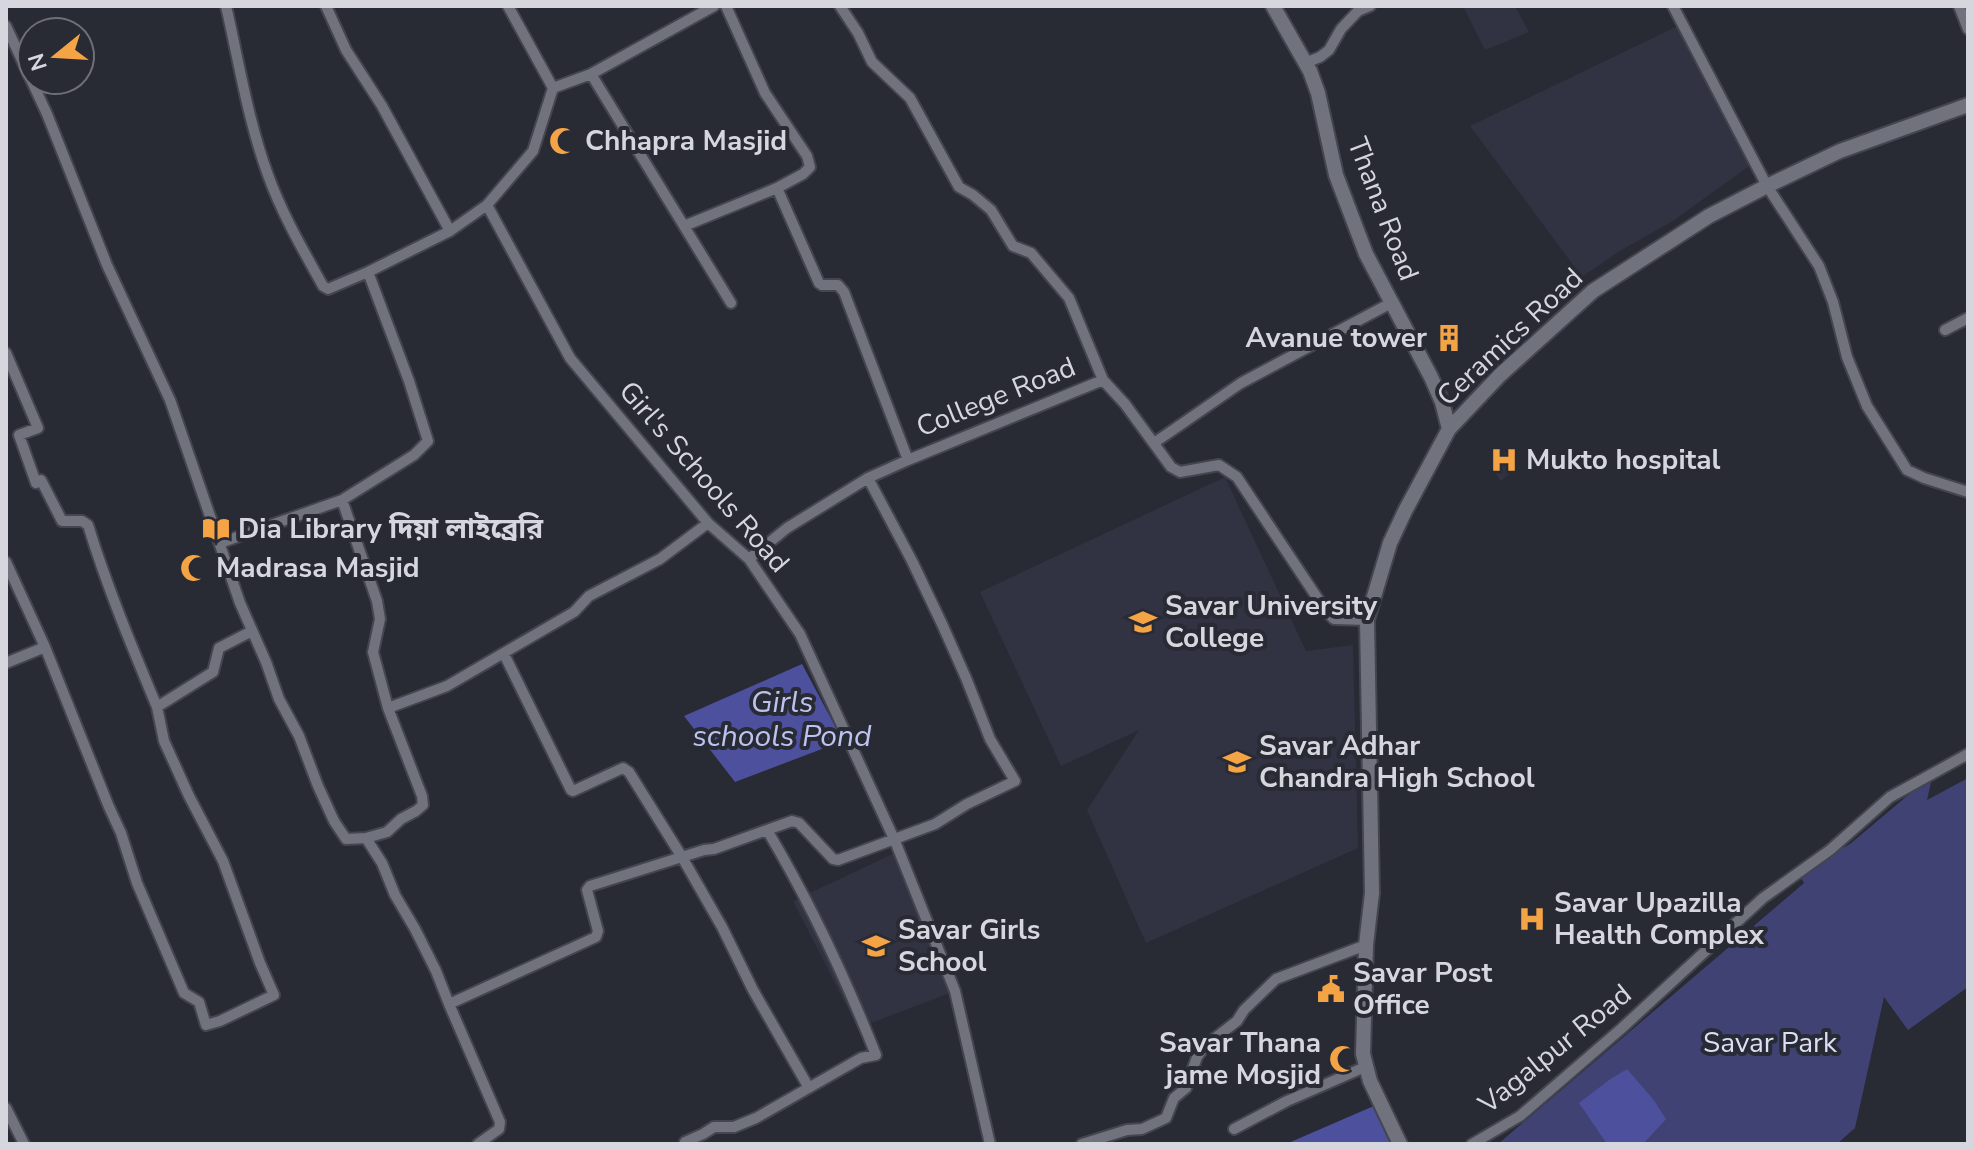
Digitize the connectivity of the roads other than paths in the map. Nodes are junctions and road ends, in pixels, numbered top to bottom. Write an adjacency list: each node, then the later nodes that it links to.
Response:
1 (226, 6): 22 (street)
2 (326, 6): 21 (street)
3 (508, 6): 15 (street)
4 (714, 6): 14 (street)
5 (726, 6): 18 (street)
6 (840, 6): 28 (street)
7 (1273, 6): 13 (street, Thana Road)
8 (1370, 6): 13 (street)
9 (1673, 6): 17 (street)
10 (1959, 6): 12 (street)
11 (6, 26): 36 (street)
12 (1968, 29)
13 (1305, 63): 24 (street, Thana Road)
14 (591, 74): 15 (street); 20 (street)
15 (553, 88): 19 (street)
16 (1968, 105): 17 (street, Ceramics Road)
17 (1767, 186): 29 (street, Ceramics Road); 33 (street)
18 (777, 188): 20 (street); 31 (street, College Road)
19 (487, 205): 21 (street); 35 (street, Girl's Schools Road)
20 (684, 226): 23 (street)
21 (450, 231): 22 (street)
22 (368, 272): 34 (street)
23 (731, 303)
24 (1391, 303): 29 (street, Thana Road); 30 (street)
25 (1968, 318): 26 (street)
26 (1945, 330)
27 (6, 353): 44 (street)
28 (1103, 380): 30 (street, College Road); 31 (street, College Road)
29 (1449, 429): 39 (street, Ceramics Road)
30 (1154, 443): 39 (street, College Road)
31 (908, 460): 32 (street)
32 (868, 478): 37 (street); 49 (street)
33 (1968, 492)
34 (342, 500): 36 (street); 45 (street)
35 (708, 523): 37 (street, Girl's Schools Road); 42 (street)
36 (220, 543): 40 (street)
37 (749, 559): 49 (street, Girl's Schools Road)
38 (6, 562): 41 (street)
39 (1367, 620): 51 (street, Ceramics Road)
40 (252, 631): 44 (street); 48 (street)
41 (45, 647): 43 (street); 44 (street)
42 (504, 654): 45 (street); 50 (street)
43 (6, 663)
44 (157, 707)
45 (388, 708): 48 (street)
46 (1968, 754): 63 (street, Vagalpur Road)
47 (767, 830): 49 (street); 50 (street); 54 (street)
48 (366, 838): 52 (street)
49 (895, 841): 60 (street, Girl's Schools Road)
50 (682, 857): 52 (street); 54 (street)
51 (1366, 945): 53 (street, Ceramics Road); 61 (street)
52 (449, 1004): 59 (street)
53 (1365, 1067): 56 (street); 62 (street, Ceramics Road)
54 (809, 1088): 57 (street)
55 (6, 1108): 58 (street)
56 (1234, 1129)
57 (684, 1143)
58 (24, 1144)
59 (478, 1144)
60 (990, 1144)
61 (1082, 1144)
62 (1400, 1144)
63 (1472, 1144)

